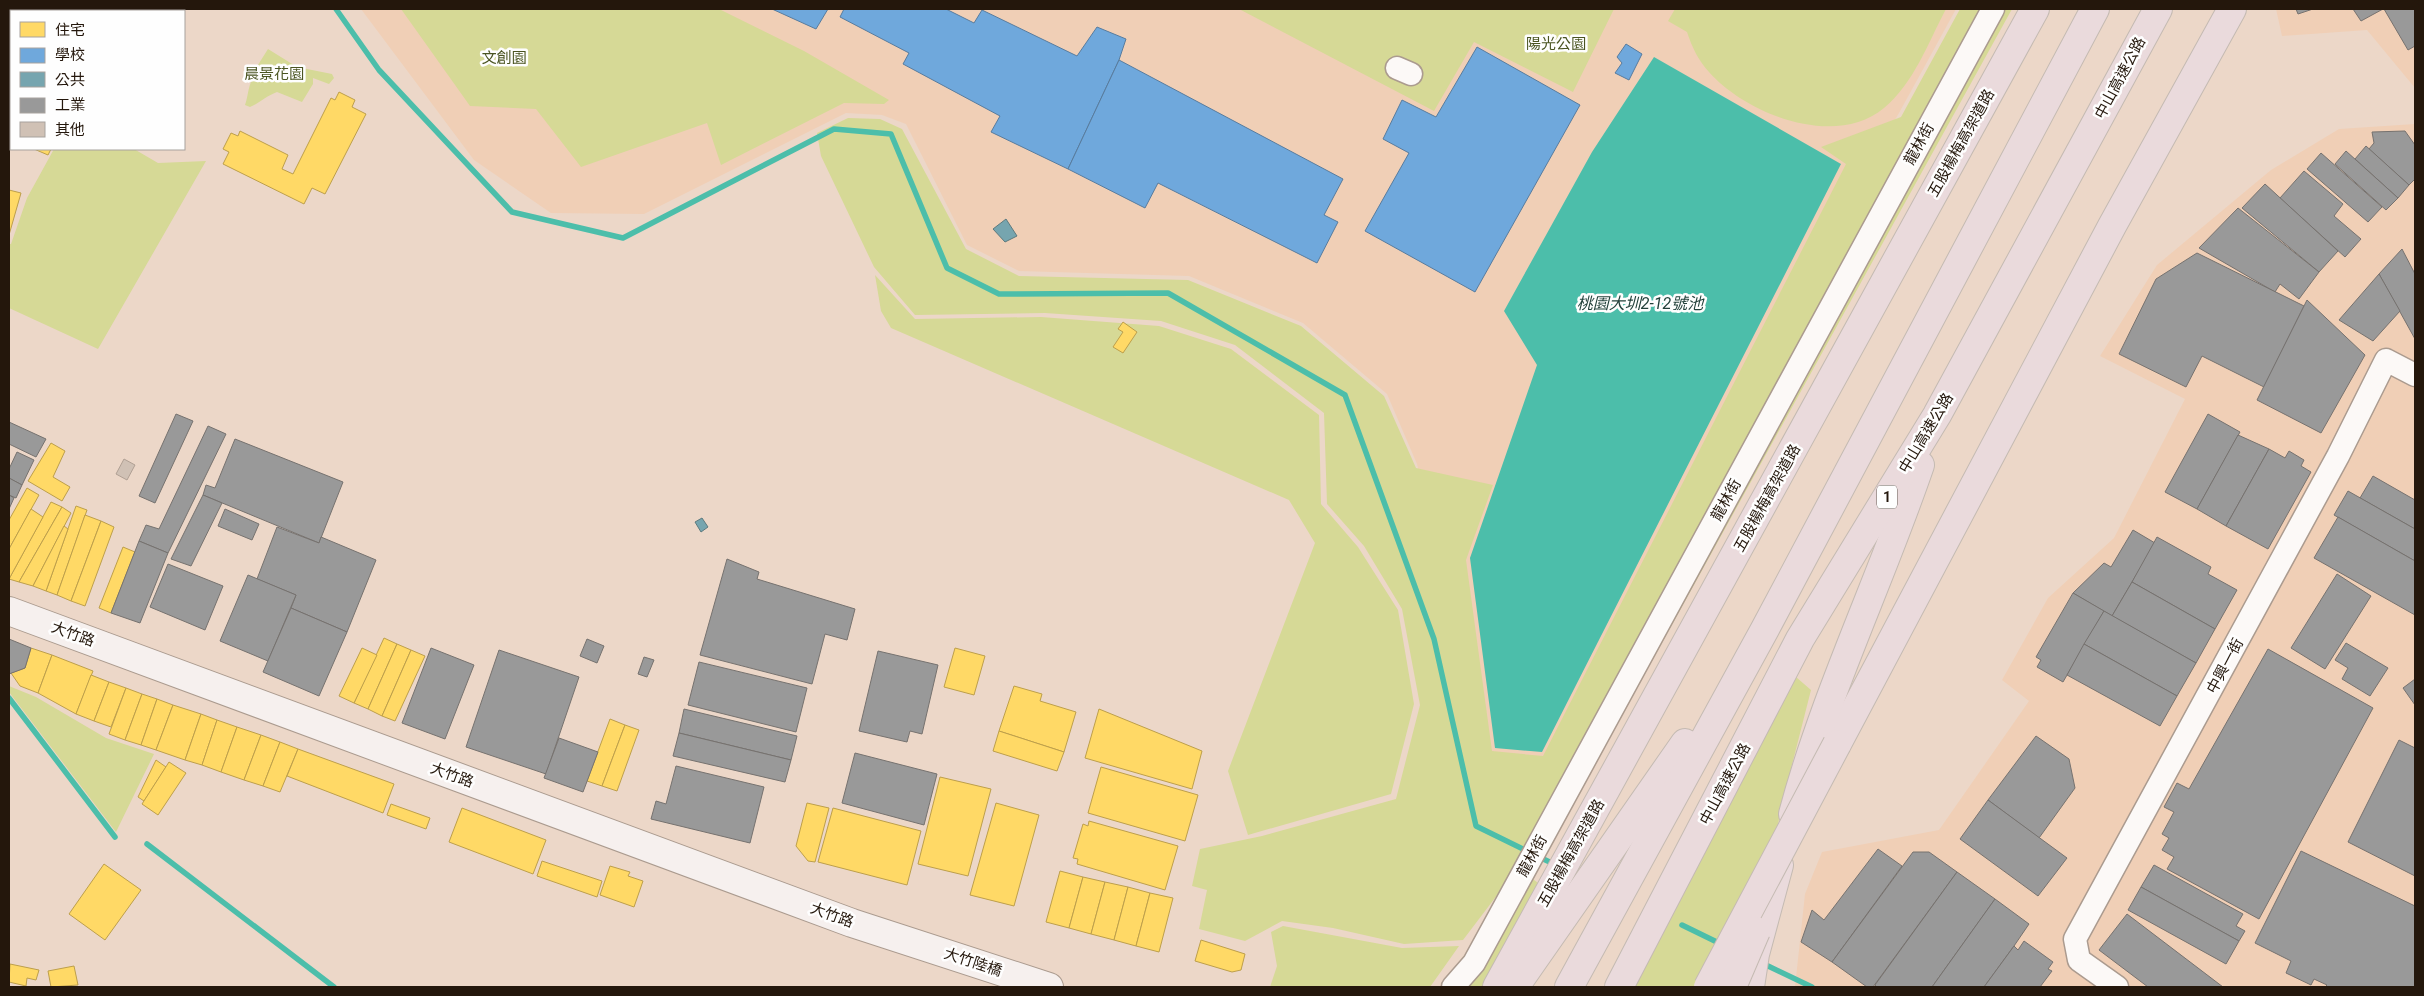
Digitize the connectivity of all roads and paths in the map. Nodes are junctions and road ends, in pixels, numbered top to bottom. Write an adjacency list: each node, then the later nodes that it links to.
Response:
1 (1993, 9): 13 (street, 龍林街)
2 (2035, 9): 14 (highway, 五股楊梅高架道路)
3 (2095, 9): 9 (highway)
4 (2158, 9): 7 (highway, 中山高速公路 / 1)
5 (2232, 9): 10 (highway)
6 (2415, 375): 21 (street, 中興一街)
7 (1937, 416): 17 (highway, 中山高速公路 / 1); 20 (highway)
8 (9, 611): 11 (main road, 大竹路)
9 (1765, 629): 15 (highway); 16 (highway)
10 (1837, 744): 18 (highway, bridge); 19 (highway, bridge)
11 (897, 937): 12 (main road, 大竹陸橋)
12 (1049, 987)
13 (1453, 987)
14 (1497, 987)
15 (1512, 987)
16 (1569, 987)
17 (1619, 987)
18 (1708, 987)
19 (1732, 987)
20 (1750, 987)
21 (2116, 987)

